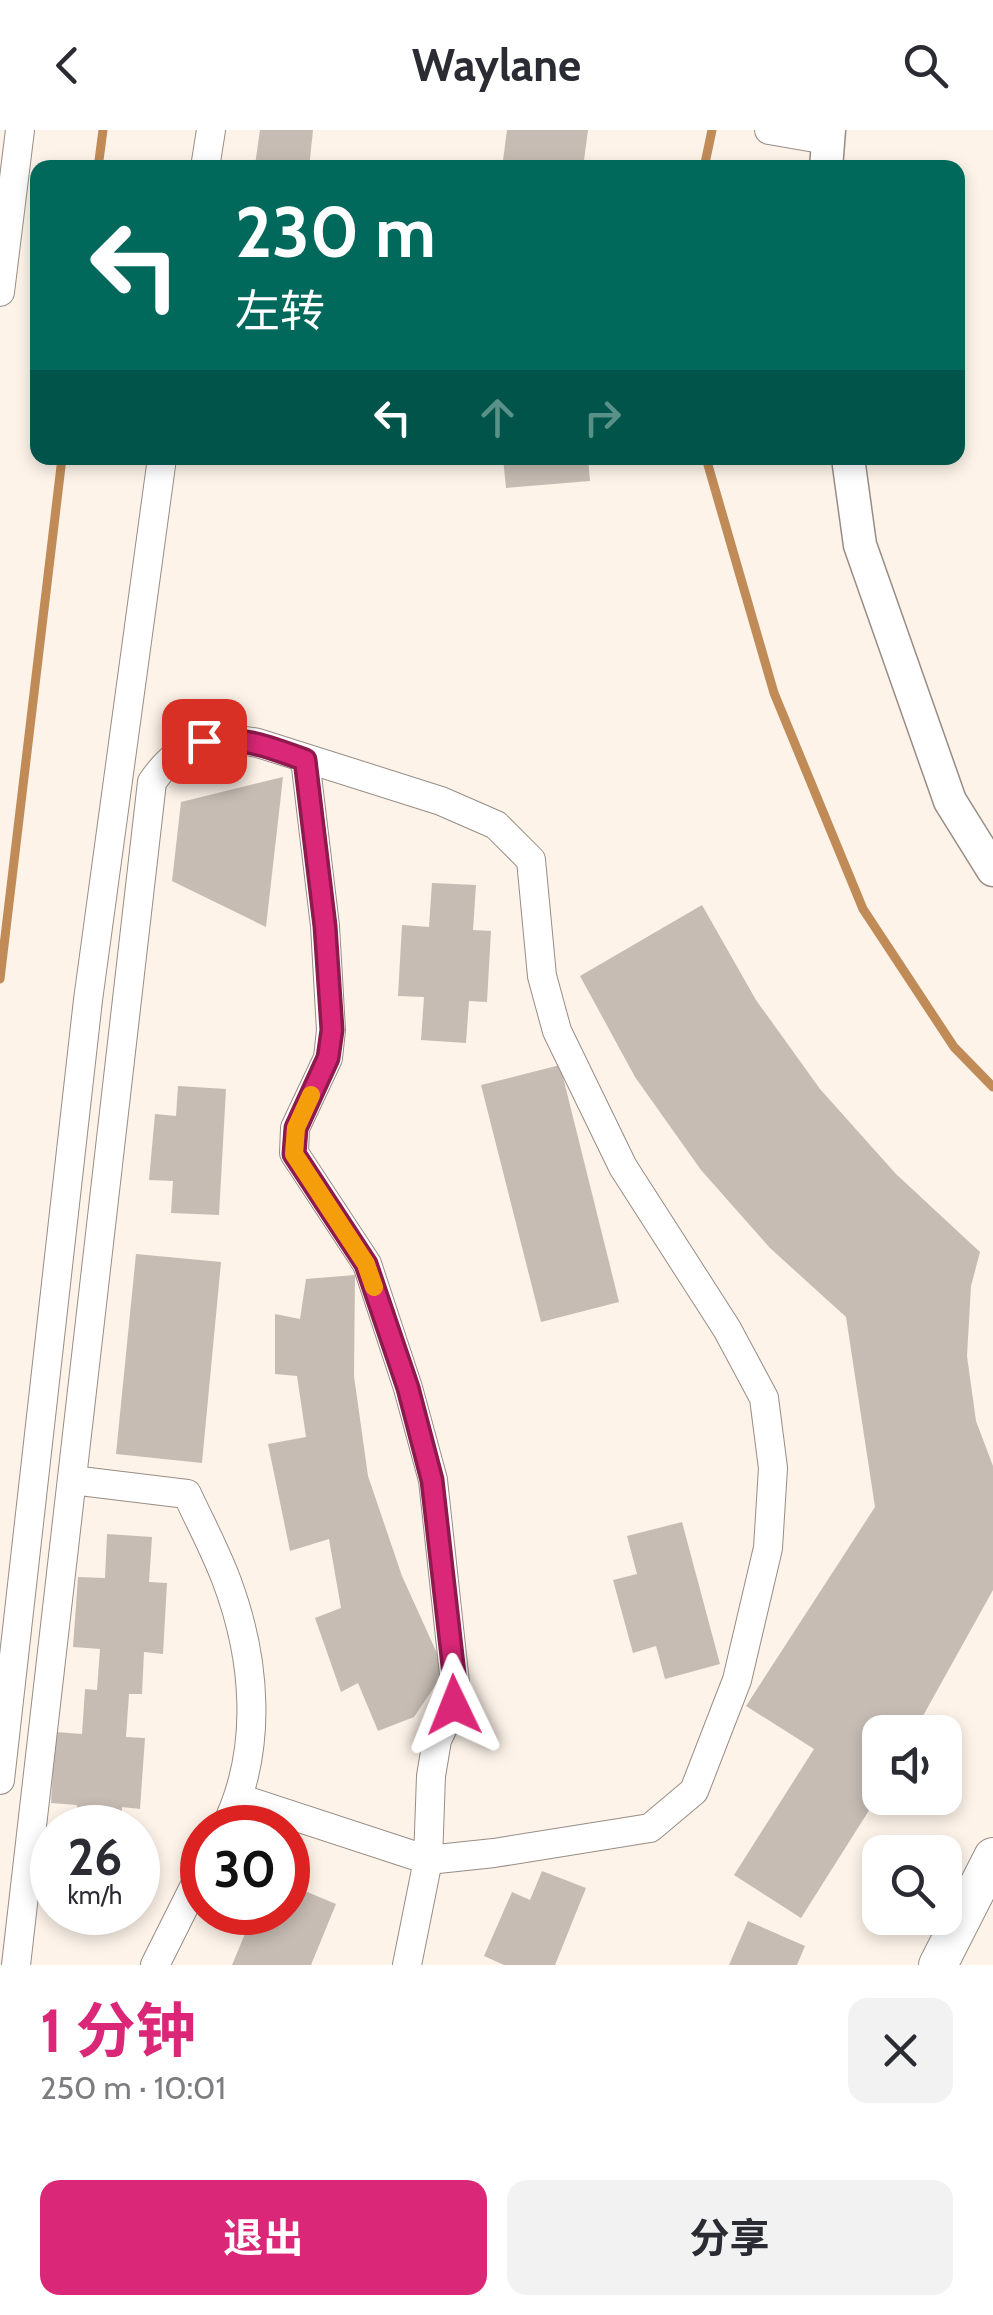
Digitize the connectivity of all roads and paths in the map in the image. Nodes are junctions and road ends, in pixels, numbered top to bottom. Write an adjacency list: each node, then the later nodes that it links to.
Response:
1 (20, 130): 6 (street)
2 (211, 130): 5 (street)
3 (769, 130): 4 (street)
4 (828, 146)
5 (206, 160)
6 (0, 292)
7 (161, 465): 12 (street)
8 (849, 465): 10 (street)
9 (305, 760): 11 (street); 16 (street); 16 (street)
10 (993, 870)
11 (72, 1480): 13 (street); 18 (street)
12 (0, 1780)
13 (240, 1798): 14 (street); 16 (street)
14 (236, 1805)
15 (993, 1858): 21 (main road)
16 (428, 1860): 20 (street)
17 (180, 1916): 19 (street)
18 (16, 1965)
19 (155, 1965)
20 (407, 1965)
21 (938, 1965)

